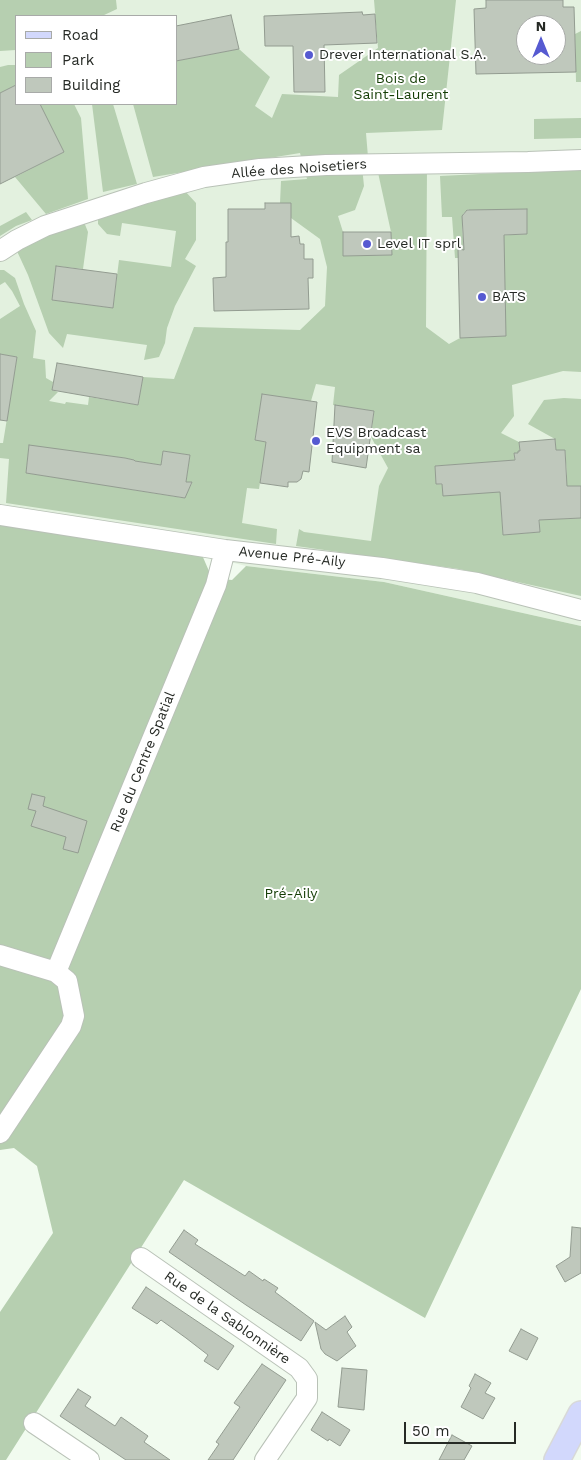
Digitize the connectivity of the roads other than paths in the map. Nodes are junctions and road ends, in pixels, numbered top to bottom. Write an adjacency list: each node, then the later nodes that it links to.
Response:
1 (581, 160): 2 (street, Allée des Noisetiers)
2 (0, 251)
3 (0, 515): 4 (street, Avenue Pré-Aily)
4 (225, 550): 5 (street, Avenue Pré-Aily); 7 (street, Rue du Centre Spatial)
5 (581, 610)
6 (0, 955): 7 (street)
7 (56, 972): 8 (street)
8 (0, 1133)
9 (141, 1258): 13 (street, Rue de la Sablonnière)
10 (581, 1414): 14 (main road)
11 (34, 1423): 12 (street)
12 (89, 1460)
13 (265, 1460)
14 (558, 1460)

